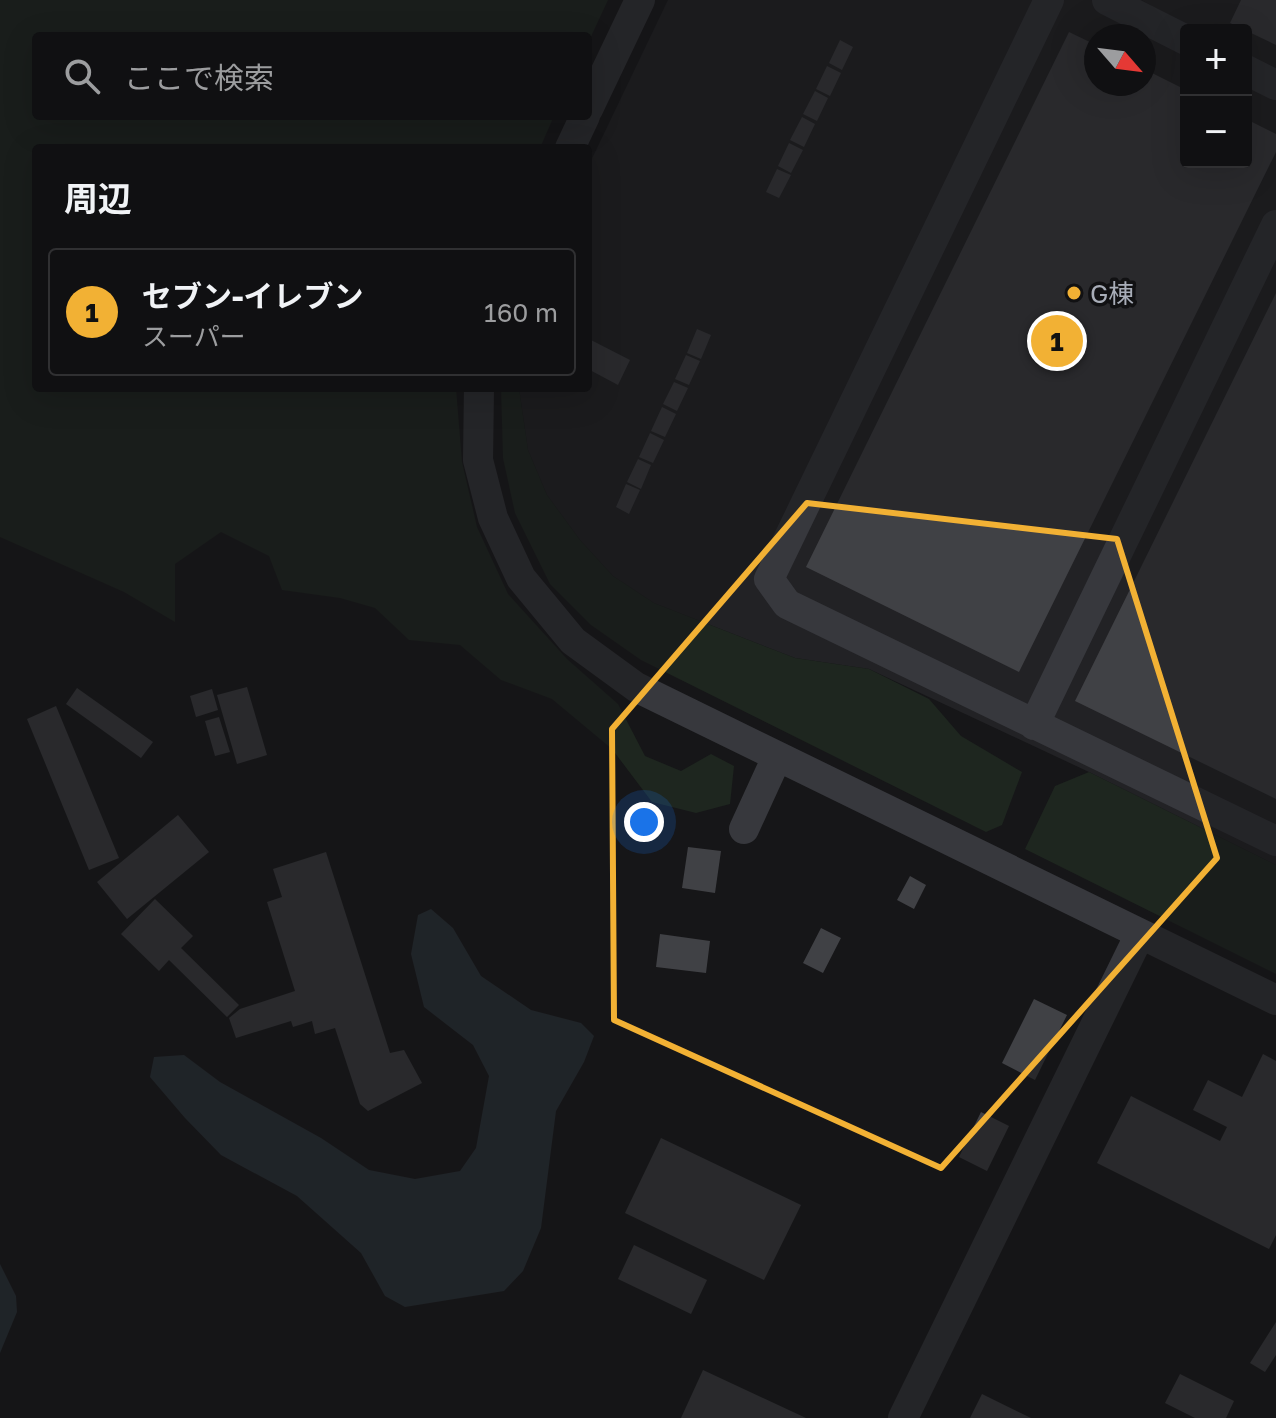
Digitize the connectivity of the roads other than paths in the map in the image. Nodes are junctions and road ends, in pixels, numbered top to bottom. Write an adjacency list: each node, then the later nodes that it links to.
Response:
1 (640, 0): 7 (street)
2 (1049, 0): 12 (street)
3 (1107, 0): 4 (street)
4 (1180, 37)
5 (1252, 73): 6 (street)
6 (1276, 85)
7 (592, 101)
8 (583, 120): 9 (street)
9 (572, 144)
10 (1276, 225): 12 (street)
11 (479, 392): 13 (street)
12 (1034, 725): 15 (street)
13 (777, 757): 14 (street); 16 (street)
14 (744, 829)
15 (1276, 841)
16 (1140, 934): 17 (street); 18 (street)
17 (1276, 1000)
18 (903, 1418)

